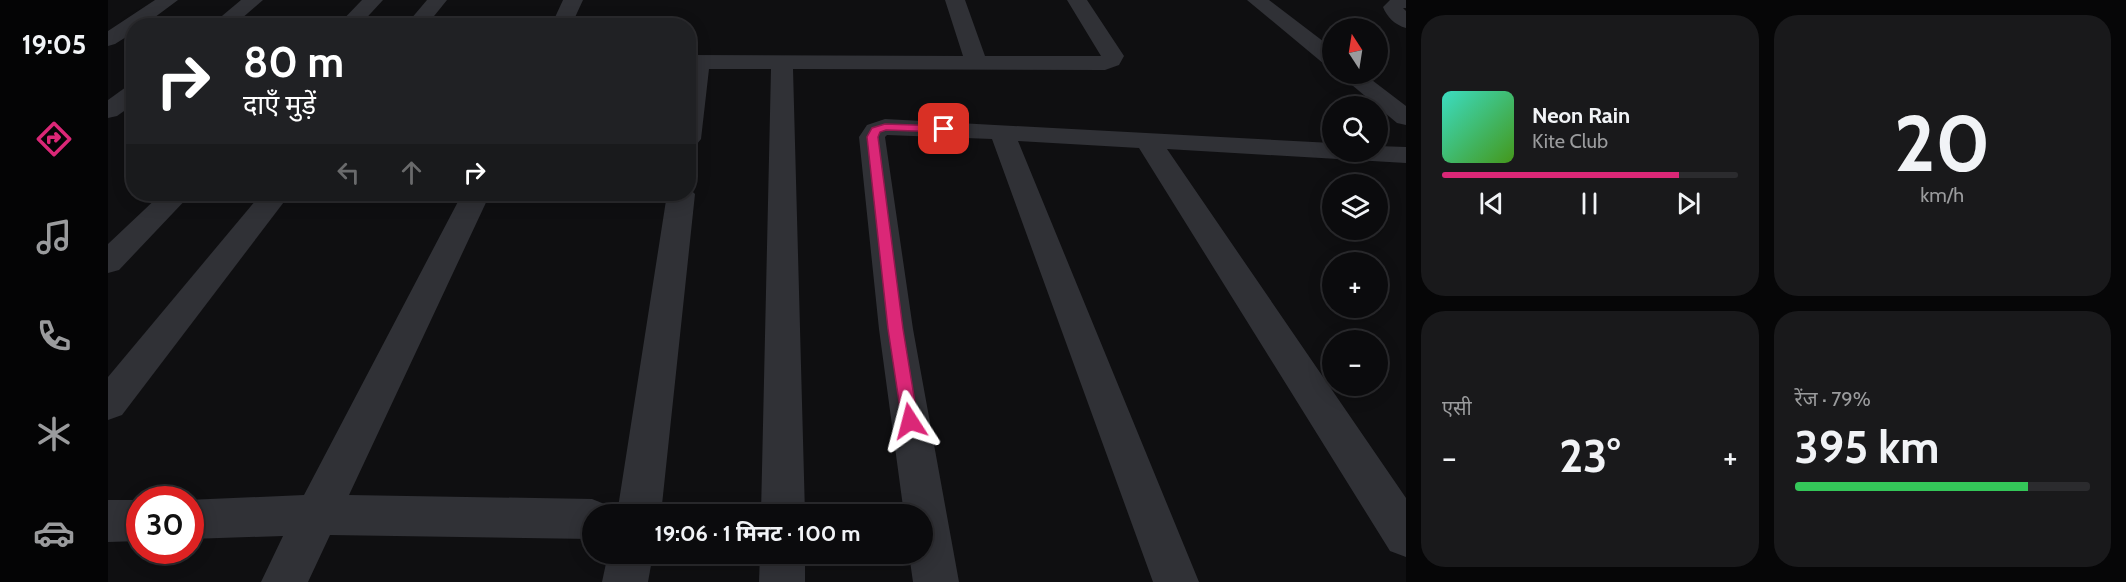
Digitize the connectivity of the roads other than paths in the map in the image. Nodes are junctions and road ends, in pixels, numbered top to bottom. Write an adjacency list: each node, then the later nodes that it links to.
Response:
1 (168, 0): 10 (street)
2 (253, 0): 11 (street)
3 (373, 0): 12 (street)
4 (437, 0): 13 (street)
5 (573, 0): 14 (street)
6 (956, 0): 19 (street)
7 (1077, 0): 19 (street)
8 (1257, 0): 18 (street)
9 (1406, 2): 15 (street)
10 (141, 18)
11 (230, 18)
12 (355, 18)
13 (422, 18)
14 (565, 18)
15 (1406, 22)
16 (126, 28): 17 (street)
17 (108, 40)
18 (1322, 51)
19 (976, 61): 21 (street)
20 (696, 62): 21 (street)
21 (782, 63): 40 (street)
22 (1363, 84): 25 (street)
23 (126, 98): 24 (street)
24 (108, 111)
25 (1406, 118)
26 (108, 120): 27 (street)
27 (126, 120)
28 (1002, 132): 29 (street); 52 (street); 53 (street)
29 (1148, 141): 30 (street); 46 (street)
30 (1322, 150)
31 (1388, 154): 32 (street)
32 (1406, 155)
33 (170, 201): 37 (street)
34 (270, 201): 38 (street)
35 (473, 201): 41 (street)
36 (680, 201): 39 (street)
37 (108, 262)
38 (108, 404)
39 (640, 504)
40 (783, 504)
41 (318, 515): 42 (street); 43 (street); 49 (street)
42 (204, 519)
43 (582, 519)
44 (126, 520): 45 (street)
45 (108, 521)
46 (1406, 536)
47 (629, 564): 50 (street)
48 (783, 564): 51 (street)
49 (284, 582)
50 (625, 582)
51 (782, 582)
52 (936, 582)
53 (1176, 582)

